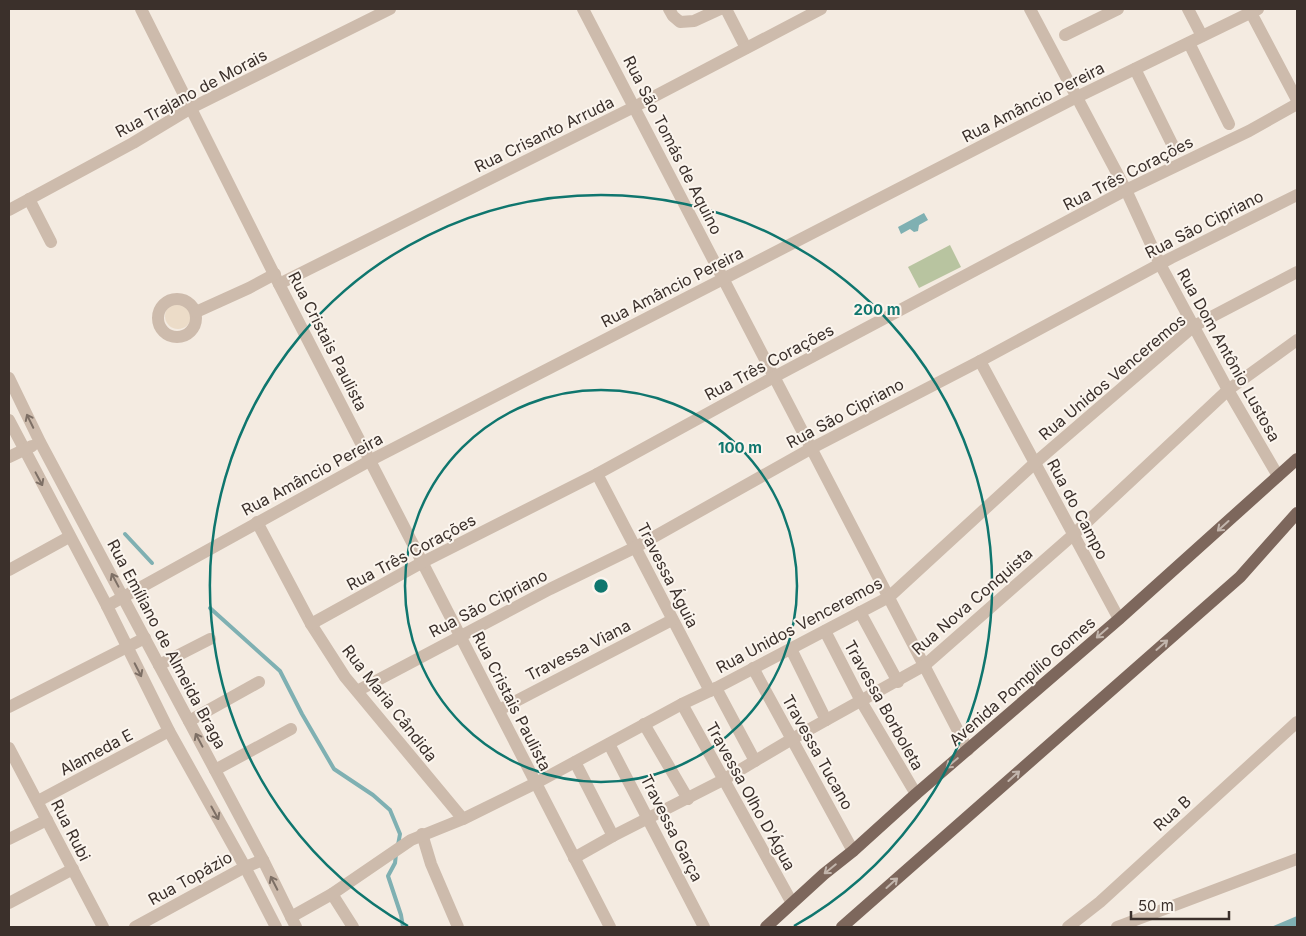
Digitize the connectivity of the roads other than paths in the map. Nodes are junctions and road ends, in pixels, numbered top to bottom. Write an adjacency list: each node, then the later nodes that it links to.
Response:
1 (140, 9): 20 (street, Rua Cristais Paulista)
2 (390, 9): 20 (street, Rua Trajano de Morais)
3 (584, 9): 19 (street, Rua São Tomás de Aquino)
4 (669, 9): 5 (street)
5 (720, 9)
6 (726, 9): 15 (street)
7 (821, 9): 15 (street, Rua Crisanto Arruda)
8 (1030, 9): 17 (street, Rua Dom Antônio Lustosa)
9 (1118, 9): 12 (street)
10 (1188, 9): 13 (street)
11 (1253, 10): 13 (street, Rua Amâncio Pereira); 18 (street)
12 (1065, 35)
13 (1202, 36): 14 (street, Rua Amâncio Pereira)
14 (1189, 43): 16 (street, Rua Amâncio Pereira); 21 (street)
15 (746, 48): 19 (street, Rua Crisanto Arruda)
16 (1135, 69): 17 (street, Rua Amâncio Pereira); 22 (street)
17 (1077, 97): 23 (street, Rua Dom Antônio Lustosa); 30 (street, Rua Amâncio Pereira)
18 (1297, 102): 23 (street, Rua Três Corações)
19 (634, 107): 30 (street, Rua São Tomás de Aquino); 31 (street, Rua Crisanto Arruda)
20 (191, 108): 25 (street, Rua Trajano de Morais); 31 (street, Rua Cristais Paulista)
21 (1229, 124)
22 (1175, 150)
23 (1126, 190): 28 (street, Rua Dom Antônio Lustosa); 36 (street, Rua Três Corações)
24 (1297, 194): 28 (street, Rua São Cipriano)
25 (29, 199): 26 (street, Rua Trajano de Morais); 27 (street)
26 (9, 210)
27 (51, 242)
28 (1160, 264): 33 (street, Rua Dom Antônio Lustosa); 35 (street, Rua São Cipriano)
29 (1297, 272): 33 (street, Rua Unidos Venceremos)
30 (723, 278): 36 (street, Rua São Tomás de Aquino); 45 (street, Rua Amâncio Pereira)
31 (277, 279): 32 (street, Rua Crisanto Arruda); 45 (street, Rua Cristais Paulista)
32 (196, 312)
33 (1194, 326): 38 (street, Rua Dom Antônio Lustosa); 46 (street, Rua Unidos Venceremos)
34 (1297, 340): 38 (street, Rua Nova Conquista)
35 (980, 361): 41 (street, Rua São Cipriano); 46 (street, Rua do Campo)
36 (774, 377): 41 (street, Rua São Tomás de Aquino); 47 (street, Rua Três Corações)
37 (9, 378): 40 (street, Rua Emíliano de Almeida Braga, one-way to 37)
38 (1228, 390): 48 (street, Rua Dom Antônio Lustosa); 51 (street, Rua Nova Conquista)
39 (9, 420): 42 (street)
40 (40, 442): 42 (street); 57 (street, Rua Emíliano de Almeida Braga, one-way to 40)
41 (812, 448): 53 (street, Rua São Cipriano); 56 (street, Rua São Tomás de Aquino)
42 (24, 450): 43 (street); 52 (street, one-way to 52)
43 (9, 458)
44 (1297, 459): 48 (main road, Avenida Pompílio Gomes)
45 (371, 460): 50 (street, Rua Amâncio Pereira); 54 (street, Rua Cristais Paulista)
46 (1036, 462): 51 (street, Rua do Campo); 56 (street, Rua Unidos Venceremos)
47 (597, 474): 53 (street, Travessa Águia); 54 (street, Rua Três Corações)
48 (1278, 476): 60 (main road, Avenida Pompílio Gomes, one-way to 60)
49 (1297, 515): 123 (main road, one-way to 49)
50 (257, 522): 57 (street, Rua Amâncio Pereira); 62 (street, Rua Maria Cândida)
51 (1073, 535): 60 (street, Rua do Campo); 70 (street, Rua Nova Conquista)
52 (69, 537): 55 (street); 58 (street)
53 (636, 547): 61 (street, Travessa Águia); 64 (street, Rua São Cipriano)
54 (423, 562): 62 (street, Rua Três Corações); 64 (street, Rua Cristais Paulista)
55 (9, 570)
56 (889, 597): 59 (street, Rua Unidos Venceremos); 70 (street, Rua São Tomás de Aquino)
57 (124, 598): 58 (street, Rua Amâncio Pereira); 65 (street, Rua Emíliano de Almeida Braga)
58 (107, 606): 67 (street)
59 (860, 612): 63 (street, Rua Unidos Venceremos); 73 (street)
60 (1118, 619): 89 (main road, Avenida Pompílio Gomes, one-way to 89)
61 (672, 620): 74 (street, Travessa Águia); 79 (street, Travessa Viana)
62 (311, 624): 75 (street, Rua Maria Cândida)
63 (825, 631): 68 (street, Rua Unidos Venceremos); 76 (street, Travessa Borboleta)
64 (461, 635): 75 (street, Rua São Cipriano); 79 (street, Rua Cristais Paulista)
65 (145, 638): 67 (street); 69 (street, Rua Emíliano de Almeida Braga)
66 (210, 639): 69 (street)
67 (127, 646): 78 (street); 85 (street, one-way to 85)
68 (791, 649): 71 (street, Rua Unidos Venceremos); 80 (street)
69 (159, 665): 81 (street, Rua Emíliano de Almeida Braga)
70 (925, 665): 73 (street, Rua Nova Conquista); 89 (street, Rua São Tomás de Aquino)
71 (753, 668): 74 (street, Rua Unidos Venceremos); 86 (street, Travessa Tucano)
72 (259, 682): 81 (street)
73 (898, 682): 76 (street, Rua Nova Conquista)
74 (713, 690): 77 (street, Rua Unidos Venceremos); 90 (street, Travessa Águia)
75 (356, 691): 99 (street, Rua Maria Cândida)
76 (861, 701): 80 (street, Rua Nova Conquista); 95 (street, Travessa Borboleta)
77 (682, 704): 83 (street, Rua Unidos Venceremos); 93 (street, Travessa Olho D'Água)
78 (9, 707)
79 (499, 710): 94 (street, Rua Cristais Paulista)
80 (826, 720): 86 (street, Rua Nova Conquista)
81 (188, 721): 92 (street, Rua Emíliano de Almeida Braga, one-way to 81)
82 (1297, 722): 124 (street, Rua B)
83 (644, 724): 87 (street, Rua Unidos Venceremos); 96 (street)
84 (292, 729): 92 (street)
85 (169, 731): 97 (street, Alameda E); 108 (street, one-way to 108)
86 (792, 739): 90 (street, Rua Nova Conquista); 104 (street, Travessa Tucano)
87 (609, 744): 91 (street, Rua Unidos Venceremos); 98 (street, Travessa Garça)
88 (9, 748): 97 (street, Rua Rubi)
89 (968, 750): 95 (main road, Avenida Pompílio Gomes, one-way to 95)
90 (755, 761): 93 (street, Rua Nova Conquista)
91 (575, 762): 94 (street, Rua Unidos Venceremos); 101 (street)
92 (215, 770): 107 (street, Rua Emíliano de Almeida Braga)
93 (723, 780): 96 (street, Rua Nova Conquista); 111 (street, Travessa Olho D'Água)
94 (536, 783): 99 (street, Rua Unidos Venceremos); 105 (street, Rua Cristais Paulista)
95 (916, 794): 104 (main road, Avenida Pompílio Gomes)
96 (688, 799): 98 (street, Rua Nova Conquista)
97 (38, 801): 100 (street, Rua Rubi)
98 (649, 818): 101 (street, Rua Nova Conquista); 121 (street, Travessa Garça)
99 (463, 819): 102 (street, Rua Unidos Venceremos)
100 (48, 820): 103 (street); 109 (street, Rua Rubi)
101 (613, 836): 105 (street, Rua Nova Conquista)
102 (417, 837): 110 (street, Rua Unidos Venceremos); 119 (street)
103 (9, 839)
104 (854, 851): 111 (main road, Avenida Pompílio Gomes, one-way to 111)
105 (574, 858): 120 (street, Rua Cristais Paulista)
106 (1297, 859): 125 (street)
107 (262, 860): 108 (street, Rua Topázio); 114 (street, Rua Emíliano de Almeida Braga, one-way to 107)
108 (245, 867): 113 (street, Rua Topázio); 117 (street)
109 (73, 869): 112 (street); 115 (street, Rua Rubi)
110 (332, 894): 114 (street, Rua Unidos Venceremos); 118 (street)
111 (792, 902): 122 (main road, Avenida Pompílio Gomes)
112 (9, 903)
113 (155, 922): 116 (street, Rua Topázio)
114 (293, 922)
115 (102, 927)
116 (135, 927)
117 (276, 927)
118 (353, 927)
119 (458, 927)
120 (610, 927)
121 (704, 927)
122 (766, 927)
123 (842, 927)
124 (1068, 927)
125 (1117, 927)

